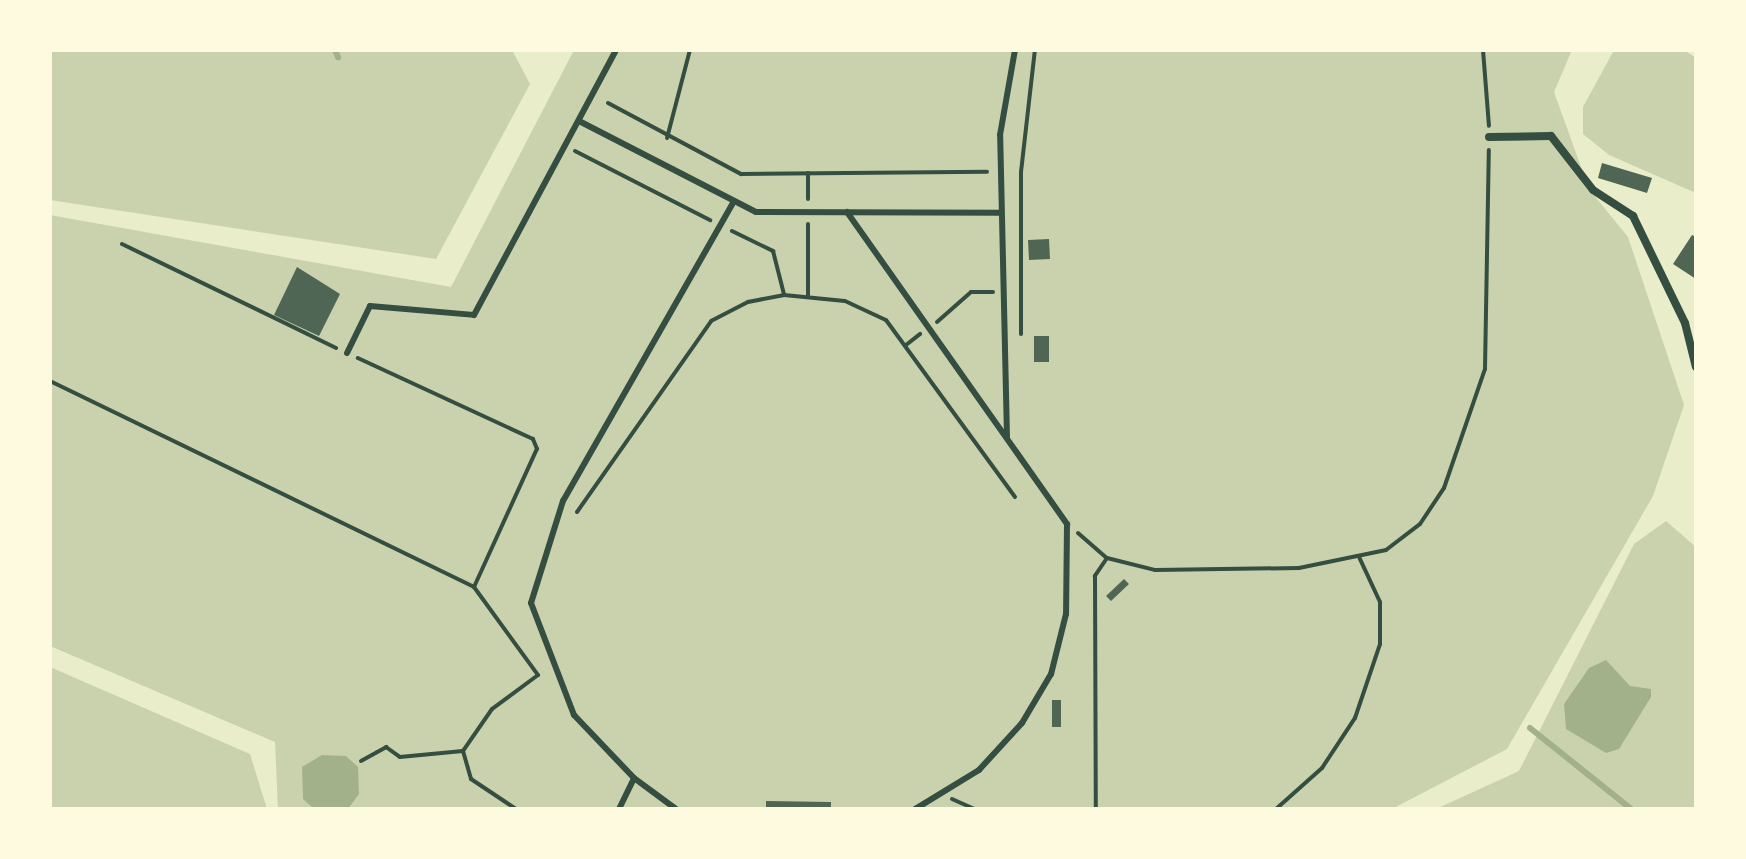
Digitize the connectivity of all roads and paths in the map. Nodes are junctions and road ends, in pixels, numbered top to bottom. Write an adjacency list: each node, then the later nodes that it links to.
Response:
1 (616, 50): 7 (lane)
2 (690, 50): 9 (path)
3 (1015, 50): 11 (lane)
4 (1035, 50): 12 (path)
5 (1483, 50): 8 (path)
6 (608, 103): 9 (path)
7 (579, 121): 10 (lane); 14 (lane)
8 (1489, 137): 24 (street); 36 (path)
9 (667, 138): 13 (path)
10 (566, 147): 18 (path); 29 (lane)
11 (1001, 172): 12 (path); 13 (path); 17 (lane)
12 (1021, 172): 21 (path)
13 (808, 173): 15 (path)
14 (734, 201): 15 (lane); 18 (lane)
15 (808, 212): 16 (lane); 23 (path)
16 (847, 212): 17 (lane); 26 (lane)
17 (1001, 213): 20 (lane)
18 (720, 224): 22 (path); 41 (lane)
19 (122, 244): 29 (path)
20 (1003, 292): 21 (path); 26 (path); 32 (lane)
21 (1021, 292): 27 (path)
22 (784, 295): 23 (path); 34 (path)
23 (808, 295): 28 (path)
24 (1685, 323): 25 (street); 30 (street)
25 (1696, 324)
26 (929, 328): 28 (path); 32 (lane)
27 (1021, 334)
28 (906, 345): 33 (path)
29 (347, 353): 38 (path)
30 (1696, 367)
31 (50, 381): 38 (path)
32 (1007, 438): 35 (lane)
33 (1015, 497)
34 (577, 512)
35 (1067, 524): 37 (path); 42 (lane)
36 (1359, 557): 37 (path); 51 (path)
37 (1107, 558): 50 (path)
38 (474, 587): 39 (path)
39 (463, 751): 40 (path); 44 (path)
40 (361, 761)
41 (634, 778): 45 (lane); 46 (lane)
42 (943, 794): 43 (path); 47 (lane)
43 (958, 801): 48 (path); 49 (path)
44 (516, 809)
45 (619, 809)
46 (676, 809)
47 (915, 809)
48 (961, 809)
49 (974, 809)
50 (1096, 809)
51 (1276, 809)

